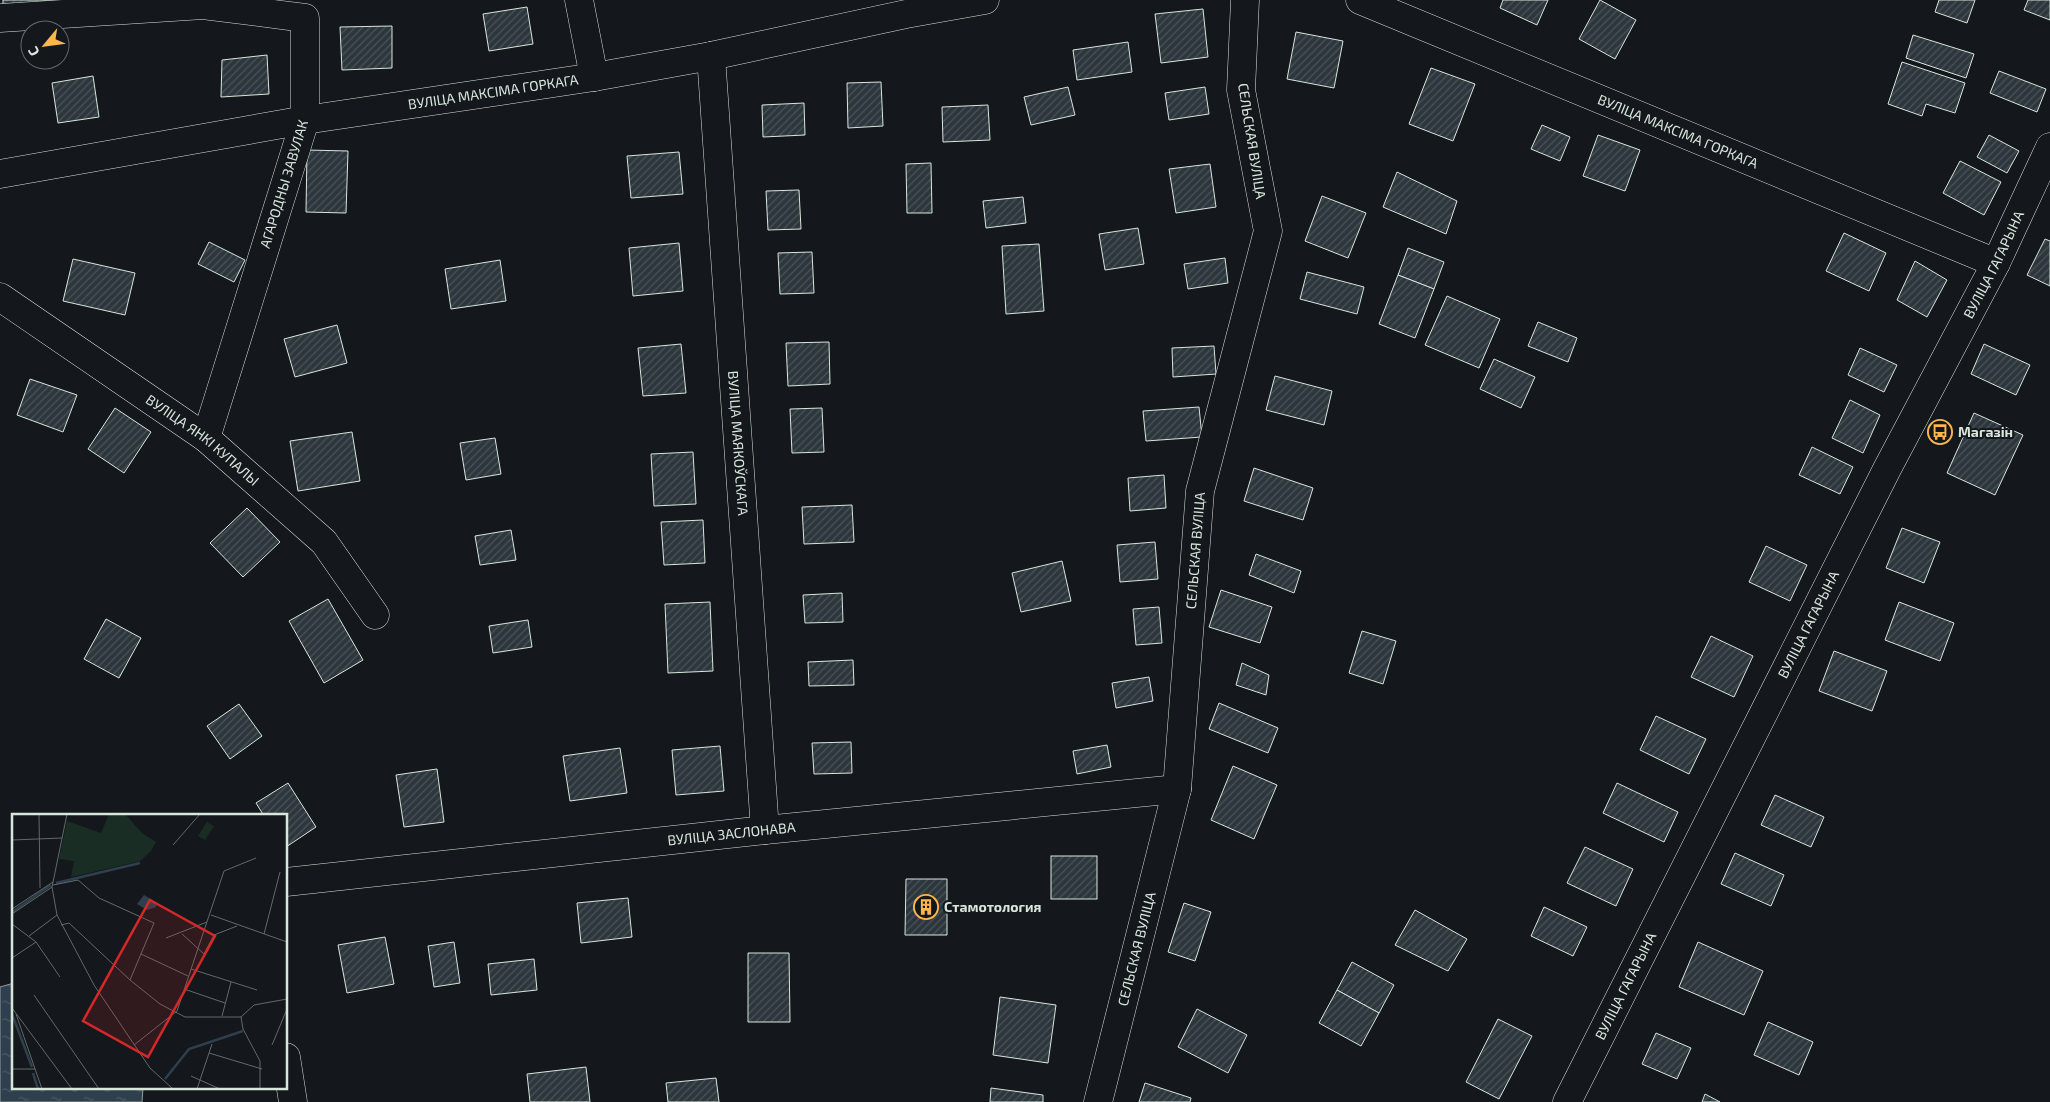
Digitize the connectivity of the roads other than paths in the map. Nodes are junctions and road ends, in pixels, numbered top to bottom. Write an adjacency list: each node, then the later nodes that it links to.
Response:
1 (579, 0): 8 (street)
2 (985, 0): 5 (street, ВУЛІЦА МАКСІМА ГОРКАГА)
3 (1245, 0): 16 (street, СЕЛЬСКАЯ ВУЛІЦА)
4 (1360, 0): 12 (street, ВУЛІЦА МАКСІМА ГОРКАГА)
5 (905, 7): 7 (street, ВУЛІЦА МАКСІМА ГОРКАГА)
6 (0, 18): 9 (street, АГАРОДНЫ ЗАВУЛАК)
7 (710, 56): 8 (street, ВУЛІЦА МАКСІМА ГОРКАГА); 17 (street, ВУЛІЦА МАЯКОЎСКАГА)
8 (594, 77): 9 (street, ВУЛІЦА МАКСІМА ГОРКАГА)
9 (306, 120): 11 (street, ВУЛІЦА МАКСІМА ГОРКАГА); 14 (street, АГАРОДНЫ ЗАВУЛАК)
10 (2050, 147): 12 (street, ВУЛІЦА ГАГАРЫНА)
11 (0, 174)
12 (1996, 263): 22 (street, ВУЛІЦА ГАГАРЫНА)
13 (0, 297): 14 (street, ВУЛІЦА ЯНКІ КУПАЛЫ)
14 (206, 438): 15 (street, ВУЛІЦА ЯНКІ КУПАЛЫ)
15 (375, 615)
16 (1177, 789): 17 (street, ВУЛІЦА ЗАСЛОНАВА); 21 (street, СЕЛЬСКАЯ ВУЛІЦА)
17 (765, 830): 18 (street, ВУЛІЦА ЗАСЛОНАВА)
18 (288, 882)
19 (288, 1070): 20 (street)
20 (293, 1102)
21 (1098, 1102)
22 (1567, 1102)

